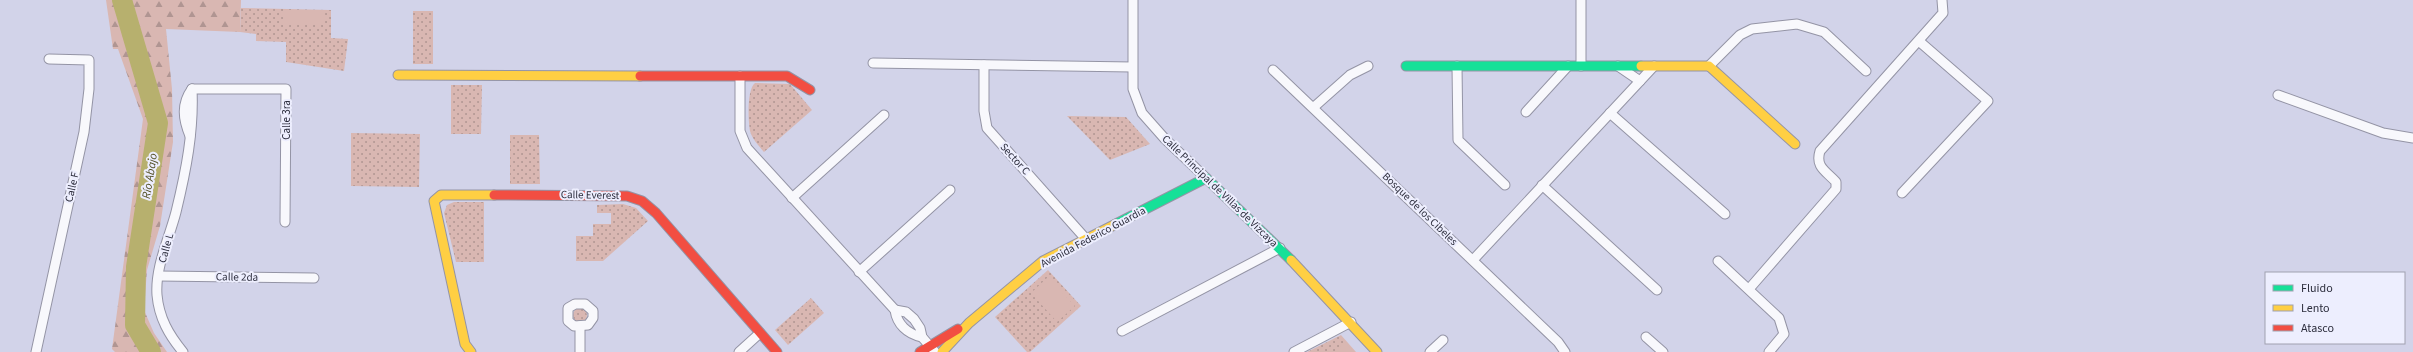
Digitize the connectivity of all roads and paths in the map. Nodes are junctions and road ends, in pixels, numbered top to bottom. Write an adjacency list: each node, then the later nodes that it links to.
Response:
1 (1133, 0): 16 (street, Calle Principal de Villas de Vizcaya)
2 (1581, 0): 12 (street)
3 (1942, 0): 4 (street)
4 (1920, 42): 35 (street); 47 (street)
5 (49, 59): 58 (street, Calle F)
6 (872, 63): 7 (street)
7 (984, 65): 16 (street); 39 (street, Sector C)
8 (1368, 66): 25 (street)
9 (1406, 66): 10 (street)
10 (1457, 66): 11 (street); 32 (street)
11 (1568, 66): 12 (street); 26 (street)
12 (1581, 66): 13 (street)
13 (1618, 66): 14 (street); 21 (street)
14 (1654, 66): 15 (street); 21 (street)
15 (1709, 66): 18 (street); 30 (street)
16 (1132, 67): 31 (street, Calle Principal de Villas de Vizcaya)
17 (1273, 70): 25 (street, Bosque de los Cibeles)
18 (1866, 71)
19 (398, 75): 20 (street)
20 (740, 76): 23 (street); 36 (street)
21 (1640, 81): 27 (street)
22 (192, 89): 38 (street, Calle 3ra); 44 (street, Calle L)
23 (810, 90)
24 (2278, 95): 29 (street)
25 (1314, 107): 41 (street, Bosque de los Cibeles)
26 (1526, 112)
27 (1610, 113): 33 (street); 37 (street)
28 (884, 115): 36 (street)
29 (2413, 138)
30 (1795, 144)
31 (1206, 178): 39 (street, Avenida Federico Guardia); 40 (street, Calle Principal de Villas de Vizcaya)
32 (1505, 185)
33 (1542, 185): 41 (street); 46 (street)
34 (950, 190): 43 (street)
35 (1902, 193)
36 (792, 198): 43 (street)
37 (1725, 214)
38 (285, 222)
39 (1085, 238): 50 (street, Avenida Federico Guardia)
40 (1280, 248): 49 (street, Calle Principal de Villas de Vizcaya); 52 (street)
41 (1473, 260): 69 (street, Bosque de los Cibeles)
42 (1718, 261): 47 (street)
43 (859, 272): 48 (street)
44 (159, 276): 45 (street, Calle 2da); 59 (street, Calle L)
45 (314, 278)
46 (1657, 290)
47 (1749, 290): 71 (street)
48 (895, 310): 55 (street); 55 (street)
49 (1351, 322): 66 (street); 67 (street, Calle Principal de Villas de Vizcaya)
50 (969, 323): 57 (street, Avenida Federico Guardia); 65 (street, Avenida Federico Guardia)
51 (580, 326): 61 (street)
52 (1122, 331)
53 (760, 333): 60 (street, Calle Everest); 62 (street); 63 (street, Calle Everest)
54 (1646, 336): 70 (street)
55 (922, 337): 57 (street)
56 (1443, 340): 68 (street)
57 (932, 348): 64 (street, Avenida Federico Guardia)
58 (36, 352)
59 (183, 352)
60 (471, 352)
61 (580, 352)
62 (739, 352)
63 (777, 352)
64 (920, 352)
65 (942, 352)
66 (1294, 352)
67 (1377, 352)
68 (1430, 352)
69 (1565, 352)
70 (1663, 352)
71 (1769, 352)

